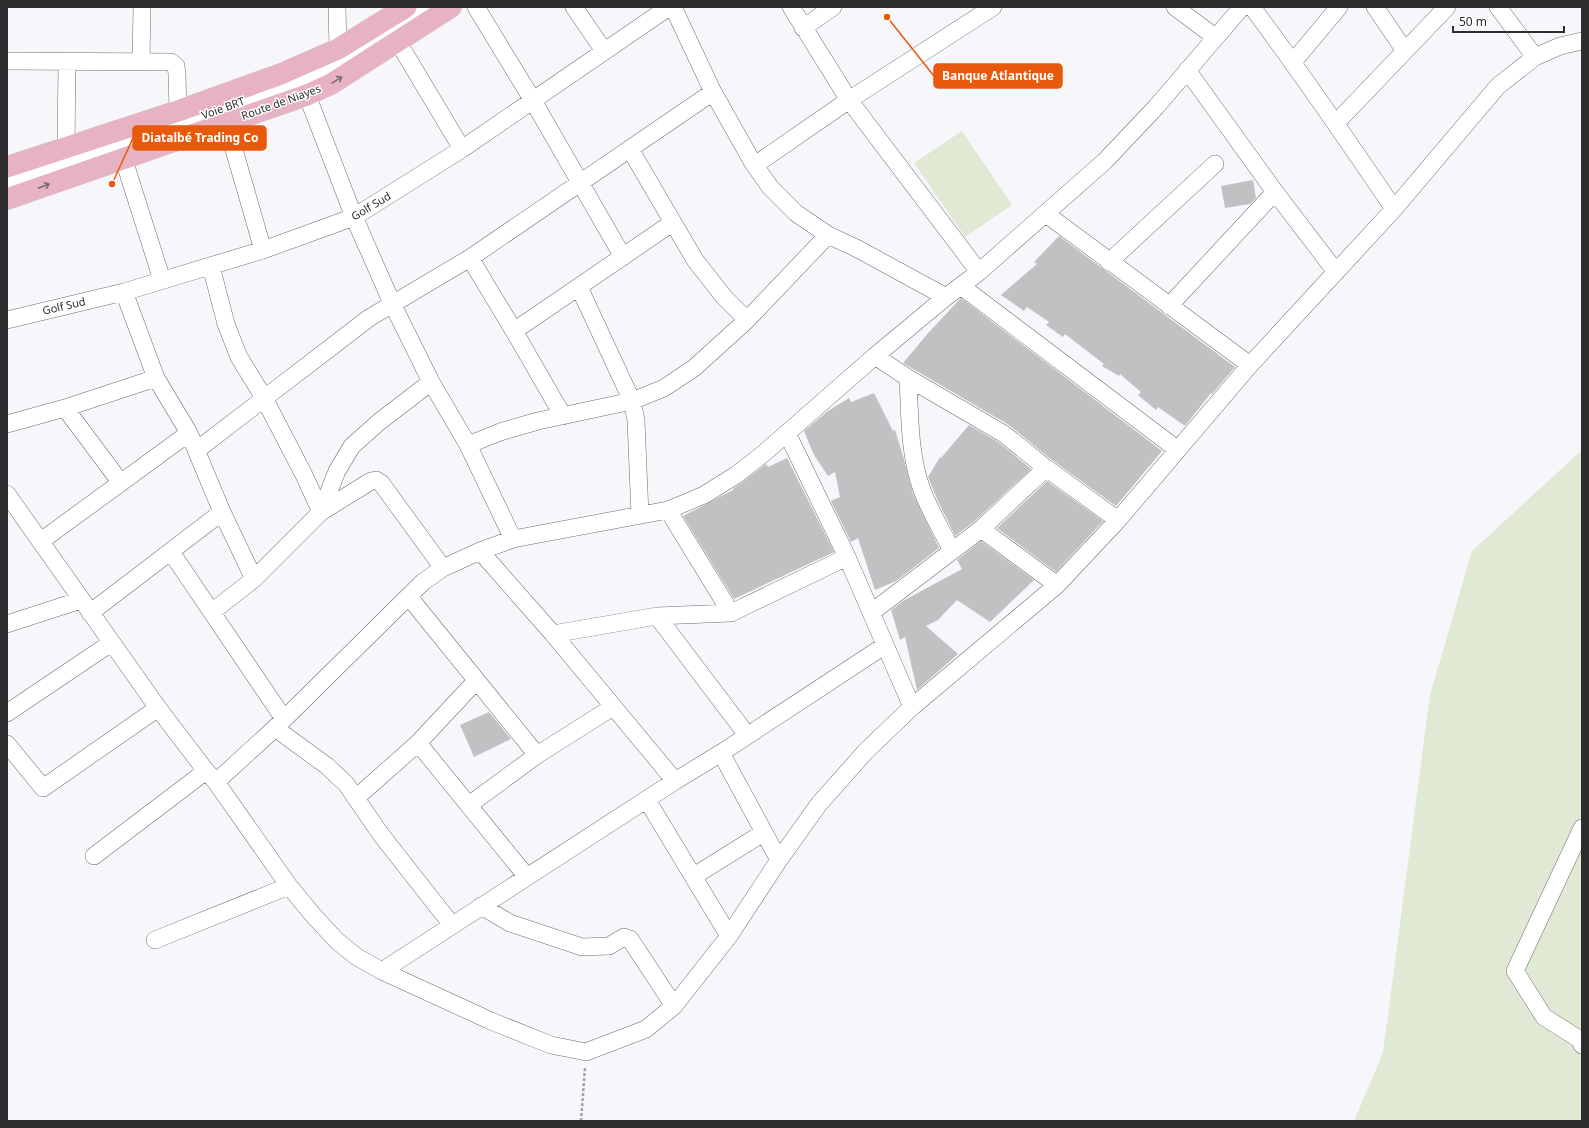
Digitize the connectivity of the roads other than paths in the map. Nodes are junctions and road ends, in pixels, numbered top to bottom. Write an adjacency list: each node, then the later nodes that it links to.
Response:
1 (142, 7): 29 (street)
2 (337, 7): 24 (street)
3 (406, 7): 24 (main road)
4 (427, 7): 48 (street, Voie BRT)
5 (451, 7): 23 (main road, Route de Niayes)
6 (476, 7): 35 (street)
7 (574, 7): 25 (street)
8 (669, 7): 25 (street, Golf Sud)
9 (673, 7): 33 (street)
10 (791, 7): 20 (street)
11 (833, 7): 20 (street)
12 (993, 7): 36 (street)
13 (1175, 7): 21 (street)
14 (1242, 7): 21 (street)
15 (1252, 7): 31 (street)
16 (1339, 7): 31 (street)
17 (1375, 7): 26 (street)
18 (1447, 7): 26 (street)
19 (1498, 7): 27 (street)
20 (803, 28): 36 (street)
21 (1215, 37): 32 (street)
22 (1582, 41): 27 (street)
23 (398, 42): 34 (main road, Route de Niayes, one-way to 23); 41 (street)
24 (338, 49): 37 (main road)
25 (604, 50): 35 (street, Golf Sud)
26 (1405, 51): 39 (street)
27 (1535, 57): 51 (street)
28 (7, 61): 30 (street)
29 (141, 61): 30 (street); 37 (street)
30 (67, 62): 40 (street)
31 (1293, 62): 39 (street)
32 (1187, 70): 49 (street); 52 (street)
33 (713, 92): 42 (street); 45 (street)
34 (306, 95): 38 (main road, Route de Niayes); 53 (street)
35 (532, 99): 41 (street, Golf Sud); 47 (street)
36 (849, 100): 45 (street); 61 (street)
37 (178, 111): 40 (main road)
38 (226, 122): 43 (main road, Route de Niayes); 56 (street)
39 (1336, 124): 51 (street)
40 (66, 149): 46 (main road)
41 (462, 149): 53 (street, Golf Sud)
42 (630, 149): 47 (street); 54 (street)
43 (124, 157): 50 (main road, Route de Niayes, one-way to 43); 63 (street)
44 (1215, 164): 59 (street)
45 (755, 165): 55 (street)
46 (7, 167)
47 (579, 182): 57 (street); 58 (street)
48 (7, 183)
49 (1275, 192): 62 (street); 69 (street)
50 (7, 199)
51 (1394, 209): 62 (street)
52 (1046, 214): 59 (street); 61 (street)
53 (354, 217): 56 (street, Golf Sud); 68 (street)
54 (672, 223): 57 (street); 71 (street)
55 (828, 235): 67 (street); 71 (street)
56 (263, 250): 60 (street, Golf Sud)
57 (623, 257): 65 (street)
58 (470, 258): 68 (street); 72 (street)
59 (1109, 262): 69 (street)
60 (211, 266): 63 (street, Golf Sud); 78 (street)
61 (980, 272): 64 (street)
62 (1336, 272): 74 (street)
63 (162, 280): 66 (street, Golf Sud)
64 (961, 286): 67 (street); 87 (street)
65 (579, 287): 72 (street); 79 (street)
66 (124, 292): 70 (street, Golf Sud); 75 (street)
67 (946, 297): 73 (street)
68 (392, 303): 77 (street); 78 (street)
69 (1169, 306): 74 (street)
70 (7, 320)
71 (746, 320): 79 (street)
72 (514, 331): 81 (street)
73 (875, 356): 76 (street); 84 (street)
74 (1250, 365): 87 (street)
75 (156, 378): 80 (street); 83 (street)
76 (908, 378): 88 (street); 100 (street)
77 (431, 382): 85 (street); 93 (street)
78 (264, 398): 86 (street); 93 (street)
79 (632, 401): 81 (street); 94 (street)
80 (65, 408): 82 (street); 89 (street)
81 (564, 416): 85 (street)
82 (7, 424)
83 (189, 433): 86 (street); 89 (street)
84 (787, 433): 91 (street); 102 (street)
85 (468, 445): 97 (street)
86 (197, 450): 92 (street)
87 (1178, 450): 95 (street)
88 (1046, 468): 95 (street); 96 (street)
89 (121, 483): 98 (street)
90 (7, 494): 98 (street)
91 (668, 510): 94 (street); 110 (street)
92 (222, 512): 101 (street); 104 (street)
93 (321, 512): 103 (street); 104 (street)
94 (640, 515): 97 (street)
95 (1118, 520): 105 (street)
96 (981, 529): 100 (street); 105 (street)
97 (513, 539): 99 (street)
98 (41, 541): 107 (street)
99 (480, 551): 103 (street); 113 (street)
100 (952, 551): 109 (street)
101 (170, 552): 107 (street); 108 (street)
102 (847, 557): 109 (street); 110 (street)
103 (443, 568): 106 (street)
104 (254, 579): 108 (street)
105 (1057, 585): 118 (street)
106 (409, 597): 116 (street); 121 (street)
107 (86, 606): 112 (street); 114 (street)
108 (212, 612): 121 (street)
109 (872, 612): 115 (street)
110 (731, 613): 111 (street)
111 (657, 616): 113 (street); 122 (street)
112 (7, 624)
113 (553, 634): 117 (street)
114 (112, 643): 119 (street); 120 (street)
115 (884, 646): 118 (street); 122 (street)
116 (476, 681): 123 (street); 125 (street)
117 (613, 707): 125 (street); 128 (street)
118 (912, 707): 135 (street)
119 (158, 708): 126 (street); 127 (street)
120 (7, 713)
121 (279, 724): 127 (street); 129 (street)
122 (747, 735): 124 (street)
123 (418, 743): 129 (street); 131 (street)
124 (721, 753): 128 (street); 133 (street)
125 (537, 755): 131 (street)
126 (10, 756)
127 (211, 777): 134 (street); 138 (street)
128 (675, 781): 130 (street)
129 (356, 798): 140 (street)
130 (647, 800): 136 (street); 137 (street)
131 (469, 805): 137 (street)
132 (1582, 828): 145 (street)
133 (763, 833): 135 (street); 136 (street)
134 (94, 856)
135 (779, 860): 141 (street)
136 (694, 876): 141 (street)
137 (527, 877): 139 (street)
138 (289, 886): 142 (street); 143 (street)
139 (481, 906): 140 (street); 144 (street)
140 (452, 926): 143 (street)
141 (730, 936): 144 (street)
142 (155, 940)
143 (382, 971): 144 (street)
144 (674, 1006)
145 (1582, 1045)

